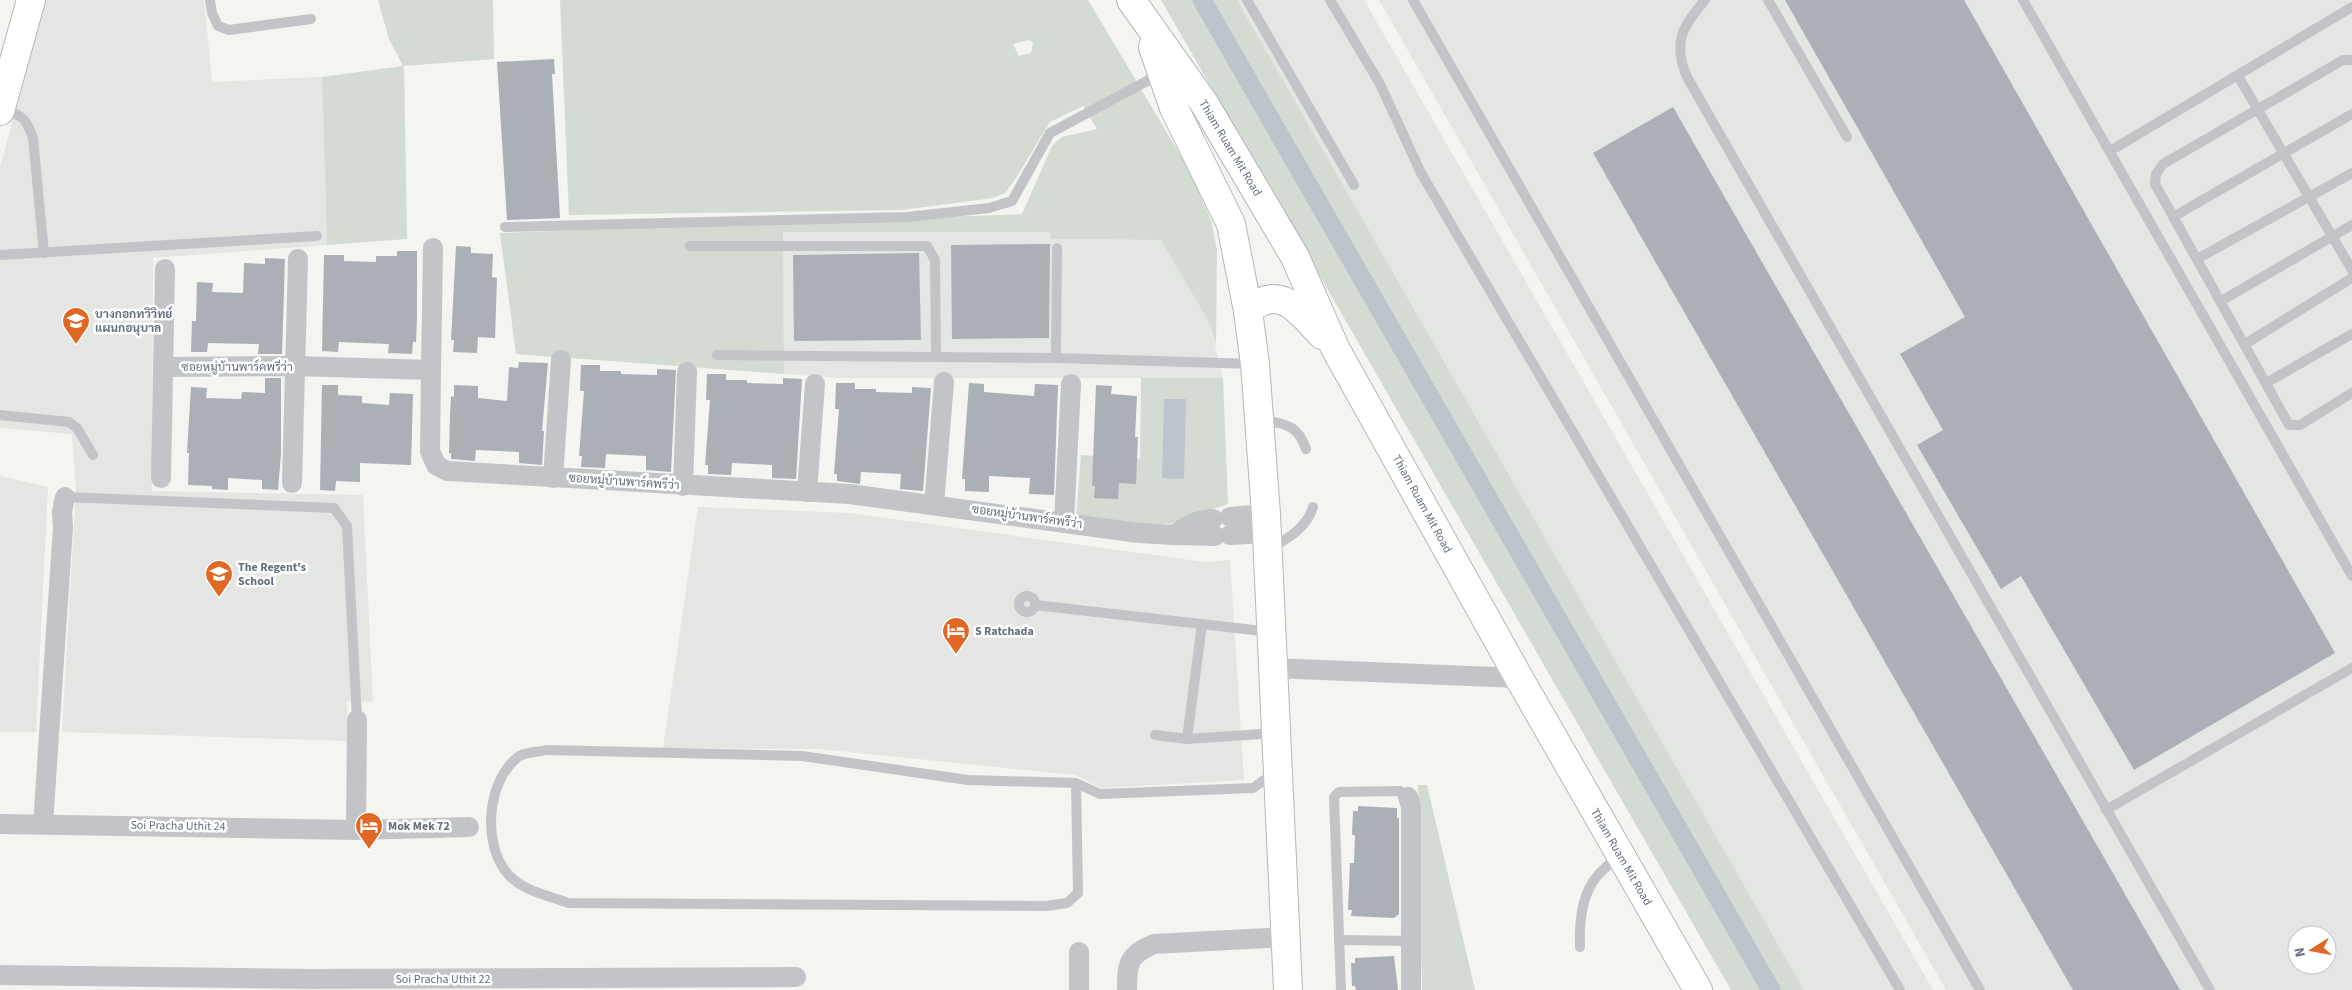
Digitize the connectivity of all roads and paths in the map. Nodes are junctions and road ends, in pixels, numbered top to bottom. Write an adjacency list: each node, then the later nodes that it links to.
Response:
1 (31, 0): 15 (street)
2 (210, 0): 11 (lane)
3 (1247, 0): 22 (lane)
4 (1330, 0): 107 (lane)
5 (1412, 0): 108 (lane)
6 (1705, 0): 86 (lane)
7 (1768, 0): 18 (lane)
8 (2022, 0): 19 (lane)
9 (2352, 7): 14 (lane)
10 (1138, 10): 13 (street, Thiam Ruam Mit Road); 43 (street, Thiam Ruam Mit Road)
11 (312, 19)
12 (2352, 60): 16 (lane)
13 (1162, 73): 26 (lane); 40 (street, Thiam Ruam Mit Road)
14 (2238, 76): 16 (lane); 19 (lane)
15 (0, 110): 32 (lane)
16 (2257, 110): 20 (lane); 24 (lane)
17 (2352, 114): 20 (lane)
18 (1847, 137)
19 (2110, 151): 72 (lane)
20 (2283, 154): 23 (lane); 24 (lane)
21 (2352, 173): 23 (lane)
22 (1354, 184)
23 (2309, 199): 28 (lane); 35 (lane)
24 (2173, 217): 35 (lane)
25 (2352, 225): 28 (lane)
26 (505, 227)
27 (317, 236): 32 (lane)
28 (2331, 237): 37 (lane); 39 (lane)
29 (690, 246): 45 (lane)
30 (432, 248): 51 (street)
31 (1056, 248): 46 (lane)
32 (44, 253): 33 (lane)
33 (0, 254)
34 (298, 259): 49 (street)
35 (2197, 259): 39 (lane)
36 (165, 269): 50 (street)
37 (2352, 270)
38 (2352, 278): 42 (lane)
39 (2221, 301): 42 (lane)
40 (1248, 311): 43 (street); 48 (street, Thiam Ruam Mit Road)
41 (2352, 334): 54 (lane)
42 (2245, 344): 54 (lane)
43 (1335, 348): 78 (street, Thiam Ruam Mit Road)
44 (717, 355): 45 (lane)
45 (936, 357): 46 (lane)
46 (1056, 358): 48 (lane)
47 (560, 360): 63 (street)
48 (1255, 364): 59 (street, Thiam Ruam Mit Road)
49 (295, 366): 50 (street, ซอยหมู่บ้านพาร์คพรีว่า); 51 (street, ซอยหมู่บ้านพาร์คพรีว่า); 64 (street)
50 (163, 367): 62 (street)
51 (431, 370): 63 (street, ซอยหมู่บ้านพาร์คพรีว่า)
52 (687, 372): 65 (street)
53 (944, 382): 68 (street)
54 (2266, 383): 57 (lane)
55 (815, 384): 66 (street)
56 (1072, 384): 70 (street)
57 (2352, 393)
58 (0, 415): 61 (lane)
59 (1259, 418): 60 (lane); 71 (street, Thiam Ruam Mit Road)
60 (1306, 449)
61 (93, 455)
62 (161, 478)
63 (553, 478): 65 (street, ซอยหมู่บ้านพาร์คพรีว่า)
64 (292, 483)
65 (683, 486): 66 (street, ซอยหมู่บ้านพาร์คพรีว่า)
66 (807, 492): 68 (street, ซอยหมู่บ้านพาร์คพรีว่า)
67 (65, 497): 79 (lane); 88 (street)
68 (934, 505): 70 (street, ซอยหมู่บ้านพาร์คพรีว่า)
69 (1313, 507): 71 (lane)
70 (1064, 522): 71 (street, ซอยหมู่บ้านพาร์คพรีว่า)
71 (1267, 532): 75 (street, Thiam Ruam Mit Road)
72 (2352, 576)
73 (1036, 605): 74 (lane)
74 (1202, 624): 75 (lane); 82 (lane)
75 (1271, 632): 76 (street, Thiam Ruam Mit Road)
76 (1272, 668): 78 (street); 80 (street, Thiam Ruam Mit Road)
77 (2352, 668): 86 (lane)
78 (1519, 678): 92 (street, Thiam Ruam Mit Road)
79 (357, 720): 91 (street)
80 (1275, 733): 82 (lane); 83 (street, Thiam Ruam Mit Road)
81 (1155, 736): 82 (lane)
82 (1187, 739)
83 (1277, 771): 84 (lane); 93 (street, Thiam Ruam Mit Road)
84 (1076, 783): 90 (lane); 90 (lane)
85 (1408, 797): 94 (lane); 95 (street)
86 (2106, 810): 109 (lane)
87 (0, 824): 88 (street, Soi Pracha Uthit 24)
88 (43, 824): 91 (street, Soi Pracha Uthit 24)
89 (469, 827): 90 (lane); 91 (street, Soi Pracha Uthit 24)
90 (491, 827)
91 (356, 830)
92 (1620, 856): 96 (lane); 106 (street, Thiam Ruam Mit Road)
93 (1286, 937): 102 (street); 103 (street, Thiam Ruam Mit Road)
94 (1339, 940): 95 (lane); 104 (lane)
95 (1411, 942): 105 (street)
96 (1580, 947)
97 (1079, 952): 101 (street)
98 (0, 975): 100 (street, Soi Pracha Uthit 22)
99 (796, 977): 100 (street, Soi Pracha Uthit 22)
100 (690, 984)
101 (1079, 990)
102 (1127, 990)
103 (1288, 990)
104 (1342, 990)
105 (1411, 990)
106 (1698, 990)
107 (1900, 990)
108 (1980, 990)
109 (2210, 990)

